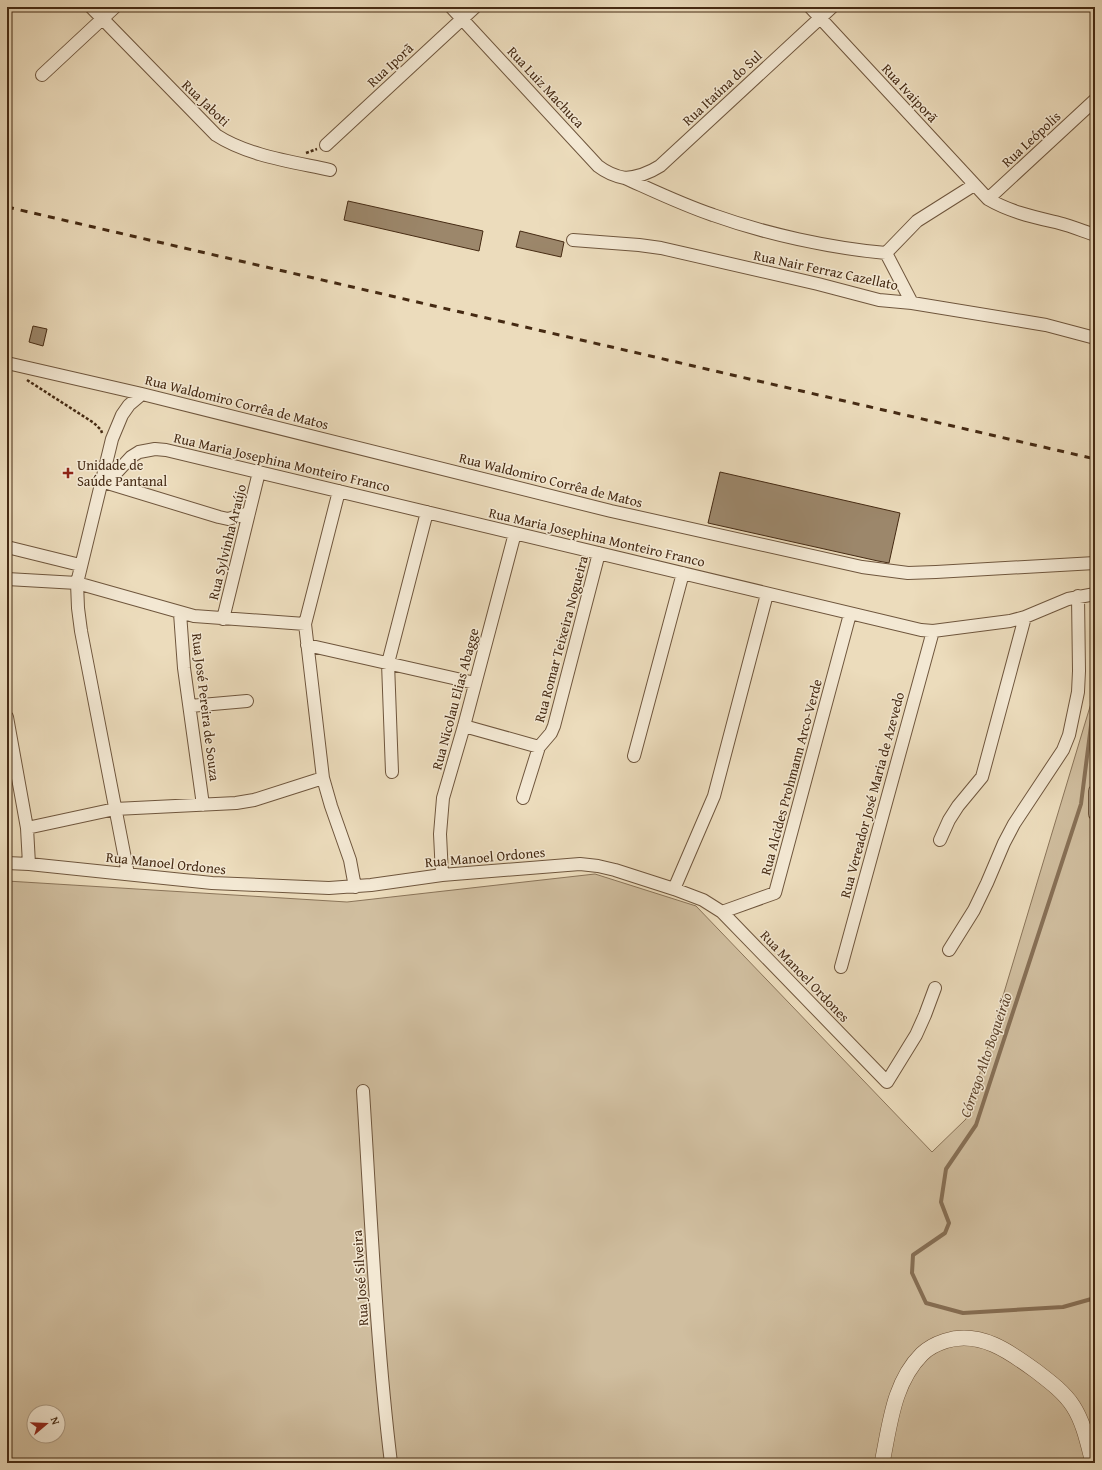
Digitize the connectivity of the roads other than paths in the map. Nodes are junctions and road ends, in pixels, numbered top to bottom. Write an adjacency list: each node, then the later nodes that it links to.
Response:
1 (91, 7): 8 (street, Rua Jaboti)
2 (116, 7): 8 (street)
3 (451, 7): 9 (street, Rua Luiz Machuca)
4 (474, 7): 9 (street, Rua Iporã)
5 (810, 7): 7 (street, Rua Ivaiporã)
6 (832, 7): 7 (street, Rua Itaúna do Sul)
7 (820, 18): 14 (street, Rua Itaúna do Sul); 15 (street, Rua Ivaiporã)
8 (103, 19): 10 (street); 13 (street, Rua Jaboti)
9 (462, 19): 12 (street, Rua Iporã); 14 (street, Rua Luiz Machuca)
10 (42, 75)
11 (1095, 100): 16 (street, Rua Leópolis)
12 (326, 145)
13 (330, 170)
14 (625, 178): 19 (street, Rua Luiz Machuca)
15 (974, 185): 16 (street, Rua Ivaiporã); 19 (street)
16 (988, 199): 17 (street, Rua Ivaiporã)
17 (1095, 235)
18 (573, 240): 20 (street, Rua Nair Ferraz Cazellato)
19 (886, 253): 20 (street)
20 (912, 303): 21 (street, Rua Nair Ferraz Cazellato)
21 (1095, 338)
22 (13, 364): 23 (street, Rua Waldomiro Corrêa de Matos)
23 (142, 394): 25 (street); 32 (street, Rua Waldomiro Corrêa de Matos)
24 (259, 472): 25 (street, Rua Maria Josephina Monteiro Franco); 26 (street, Rua Maria Josephina Monteiro Franco); 28 (street, Rua Sylvinha Araújo)
25 (101, 481): 28 (street); 33 (street)
26 (339, 491): 27 (street, Rua Maria Josephina Monteiro Franco); 44 (street)
27 (427, 512): 29 (street, Rua Maria Josephina Monteiro Franco); 47 (street)
28 (249, 513): 43 (street, Rua Sylvinha Araújo)
29 (515, 533): 31 (street, Rua Maria Josephina Monteiro Franco); 48 (street, Rua Nicolau Elias Abagge)
30 (7, 547): 33 (street)
31 (599, 553): 34 (street, Rua Maria Josephina Monteiro Franco); 53 (street, Rua Romar Teixeira Nogueira)
32 (1095, 563)
33 (80, 565): 36 (street)
34 (683, 573): 37 (street, Rua Maria Josephina Monteiro Franco); 54 (street)
35 (7, 579): 36 (street)
36 (77, 583): 40 (street); 60 (street)
37 (767, 594): 41 (street, Rua Maria Josephina Monteiro Franco); 69 (street)
38 (1095, 594): 39 (street, Rua Maria Josephina Monteiro Franco)
39 (1078, 596): 42 (street, Rua Maria Josephina Monteiro Franco); 71 (street)
40 (180, 613): 43 (street); 50 (street, Rua José Pereira de Souza)
41 (850, 614): 45 (street, Rua Maria Josephina Monteiro Franco); 70 (street, Rua Alcides Prohmann Arco-Verde)
42 (1025, 617): 45 (street, Rua Maria Josephina Monteiro Franco); 63 (street)
43 (223, 619): 44 (street)
44 (305, 624): 46 (street)
45 (933, 631): 72 (street, Rua Vereador José Maria de Azevedo)
46 (307, 645): 47 (street); 56 (street)
47 (388, 663): 48 (street); 55 (street)
48 (475, 683): 52 (street, Rua Nicolau Elias Abagge)
49 (247, 700): 50 (street)
50 (190, 706): 59 (street, Rua José Pereira de Souza)
51 (7, 717): 62 (street)
52 (464, 726): 53 (street); 67 (street, Rua Nicolau Elias Abagge)
53 (539, 747): 58 (street, Rua Romar Teixeira Nogueira)
54 (634, 756)
55 (392, 772)
56 (323, 778): 59 (street); 68 (street)
57 (1095, 792): 61 (street)
58 (523, 798)
59 (203, 805): 60 (street)
60 (115, 809): 62 (street); 66 (street)
61 (1095, 811)
62 (27, 828): 65 (street)
63 (940, 840)
64 (7, 863): 65 (street, Rua Manoel Ordones)
65 (29, 864): 66 (street, Rua Manoel Ordones)
66 (128, 874): 68 (street, Rua Manoel Ordones)
67 (442, 875): 68 (street, Rua Manoel Ordones); 69 (street, Rua Manoel Ordones)
68 (355, 887)
69 (674, 889): 70 (street, Rua Manoel Ordones)
70 (722, 912): 73 (street, Rua Manoel Ordones)
71 (949, 950)
72 (841, 967)
73 (935, 988)
74 (364, 1091): 75 (street, Rua José Silveira)
75 (391, 1463)
76 (882, 1463): 77 (street)
77 (1093, 1463)

